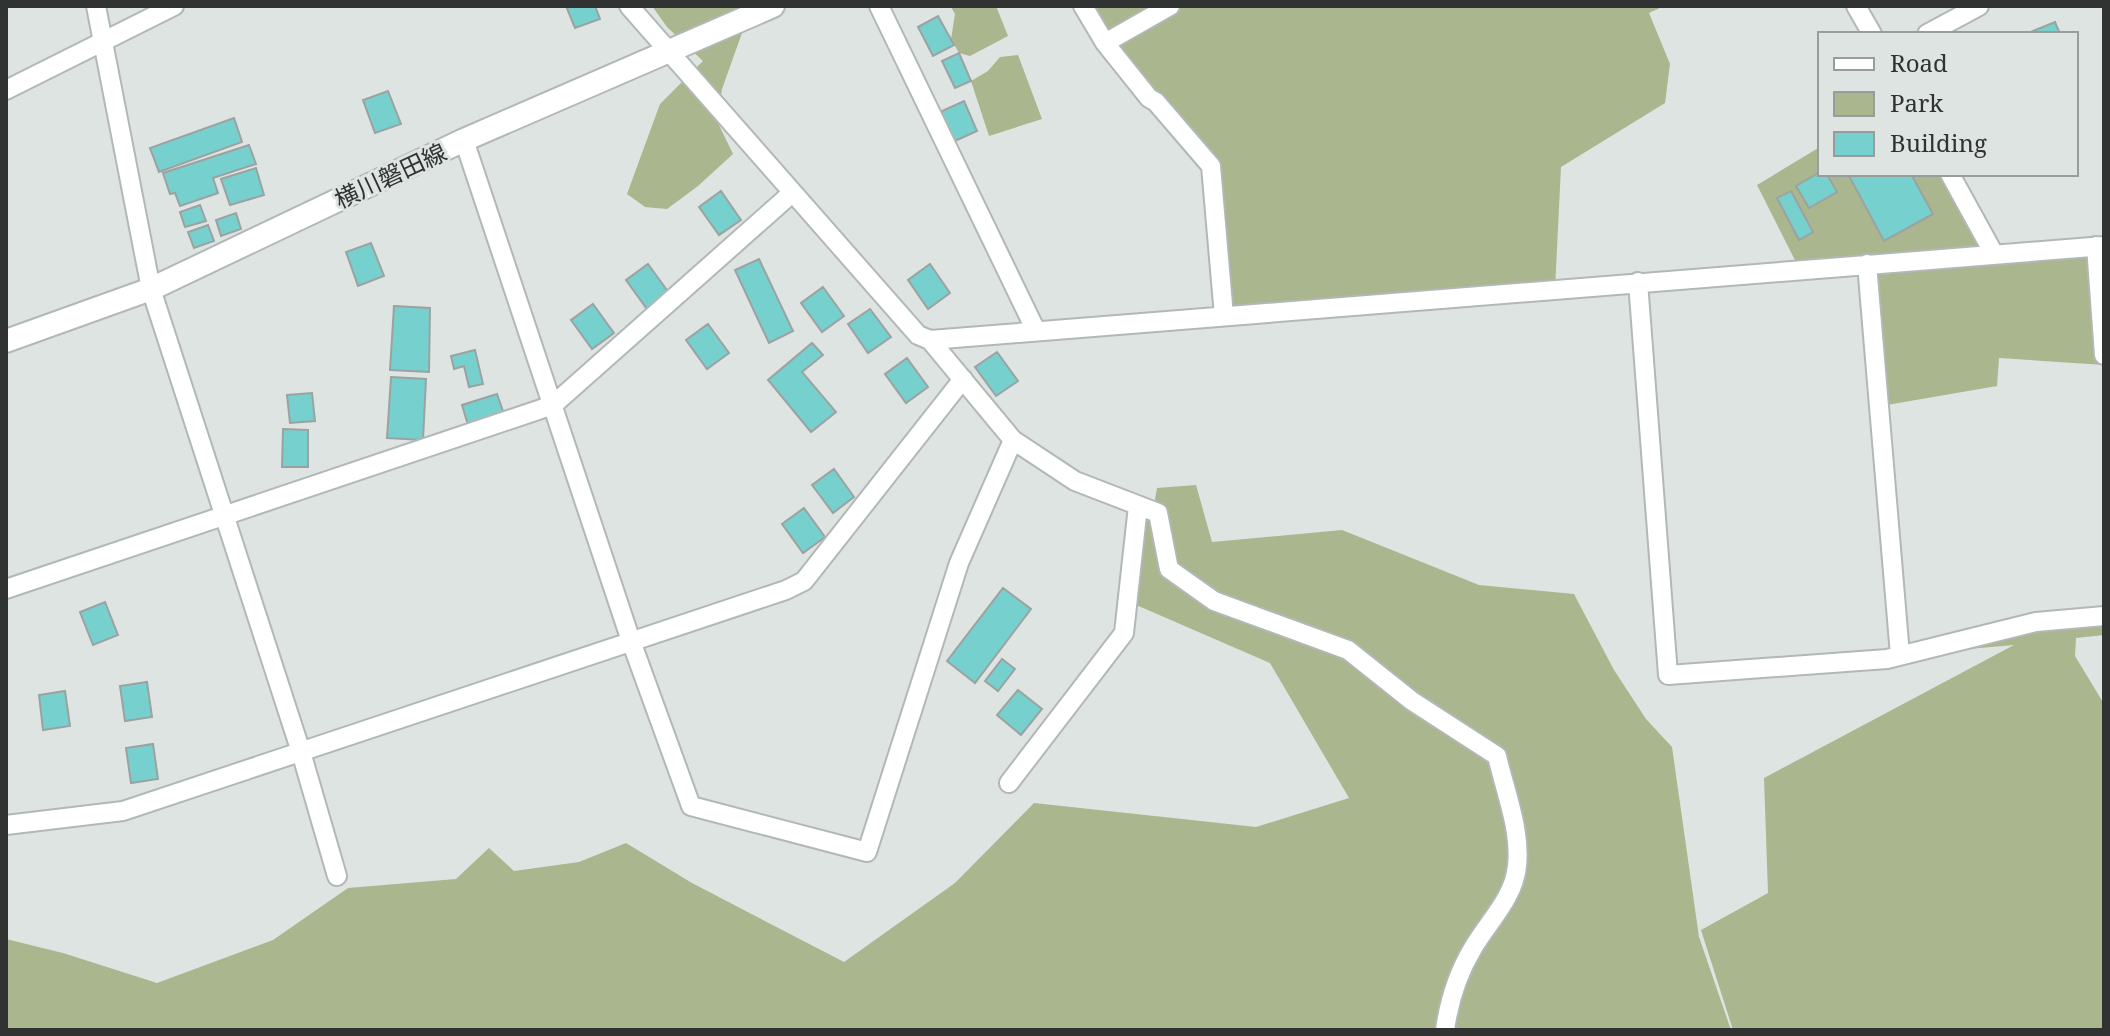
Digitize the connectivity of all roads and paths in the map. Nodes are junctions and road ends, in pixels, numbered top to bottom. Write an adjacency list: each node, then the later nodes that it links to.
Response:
1 (96, 6): 12 (street)
2 (174, 6): 12 (street)
3 (629, 6): 14 (street)
4 (773, 6): 14 (main road, 横川磐田線)
5 (879, 6): 25 (street)
6 (1083, 6): 13 (street)
7 (1170, 6): 13 (street)
8 (1856, 6): 10 (street)
9 (1979, 6): 11 (street)
10 (1871, 32)
11 (1931, 32)
12 (103, 41): 15 (street); 23 (street)
13 (1105, 43): 24 (street)
14 (667, 52): 16 (main road, 横川磐田線); 18 (street)
15 (6, 90)
16 (464, 140): 23 (main road, 横川磐田線); 30 (street)
17 (1951, 176): 20 (street)
18 (792, 193): 26 (street); 30 (street)
19 (2100, 246): 20 (street); 28 (street)
20 (1994, 254): 21 (street)
21 (1867, 264): 22 (street); 37 (street)
22 (1638, 282): 24 (street); 37 (street)
23 (151, 289): 27 (main road, 横川磐田線); 33 (street)
24 (1224, 316): 25 (street)
25 (1036, 331): 26 (street)
26 (930, 340): 29 (street)
27 (6, 341)
28 (2104, 355)
29 (963, 379): 31 (street); 36 (street)
30 (553, 405): 33 (street); 36 (street)
31 (1013, 440): 32 (street); 36 (street)
32 (1138, 506): 39 (street); 42 (street)
33 (223, 515): 34 (street); 38 (street)
34 (6, 589)
35 (2104, 616): 37 (street)
36 (631, 641): 38 (street)
37 (1900, 655)
38 (301, 752): 40 (street); 41 (street)
39 (1009, 783)
40 (6, 825)
41 (337, 876)
42 (1445, 1030)

